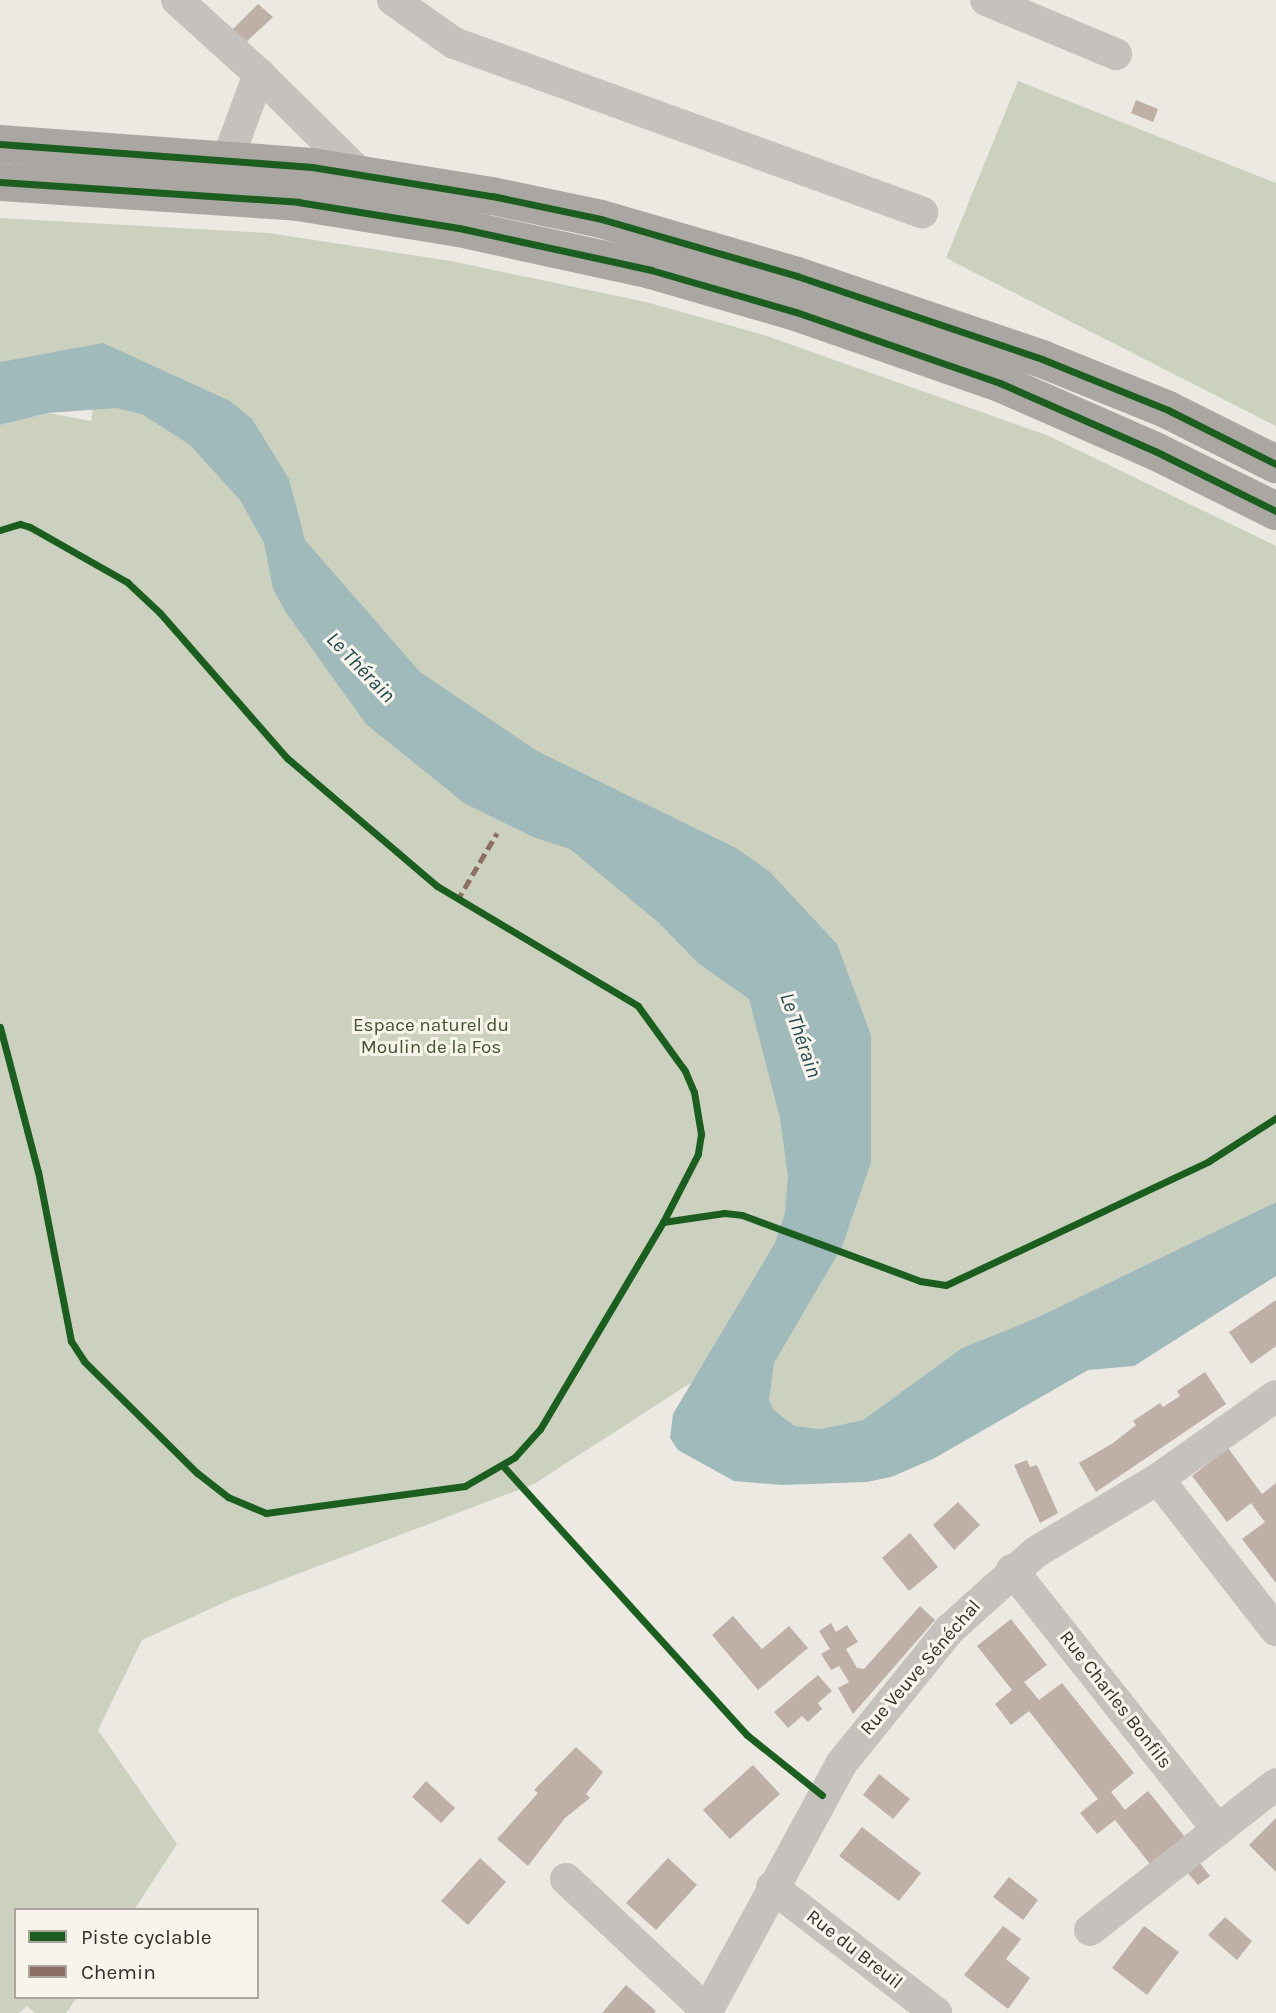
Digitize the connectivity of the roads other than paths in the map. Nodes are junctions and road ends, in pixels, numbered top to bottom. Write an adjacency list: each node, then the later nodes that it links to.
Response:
1 (177, 0): 5 (street)
2 (393, 0): 10 (street)
3 (993, 1): 4 (street)
4 (1116, 54)
5 (258, 74): 7 (street); 8 (street)
6 (0, 144): 7 (main road)
7 (228, 158): 8 (main road)
8 (359, 173): 11 (main road)
9 (0, 182): 12 (main road)
10 (922, 212)
11 (1276, 464)
12 (1276, 511)
13 (1276, 1396): 14 (street, Rue Veuve Sénéchal)
14 (1158, 1479): 15 (street, Rue Veuve Sénéchal); 16 (street)
15 (1012, 1570): 18 (street, Rue Charles Bonfils); 20 (street, Rue Veuve Sénéchal)
16 (1276, 1630)
17 (1276, 1784): 18 (street)
18 (1218, 1830): 21 (street)
19 (566, 1879): 22 (street)
20 (772, 1887): 22 (street, Rue Veuve Sénéchal); 23 (street, Rue du Breuil)
21 (1090, 1930)
22 (707, 2012)
23 (936, 2013)

